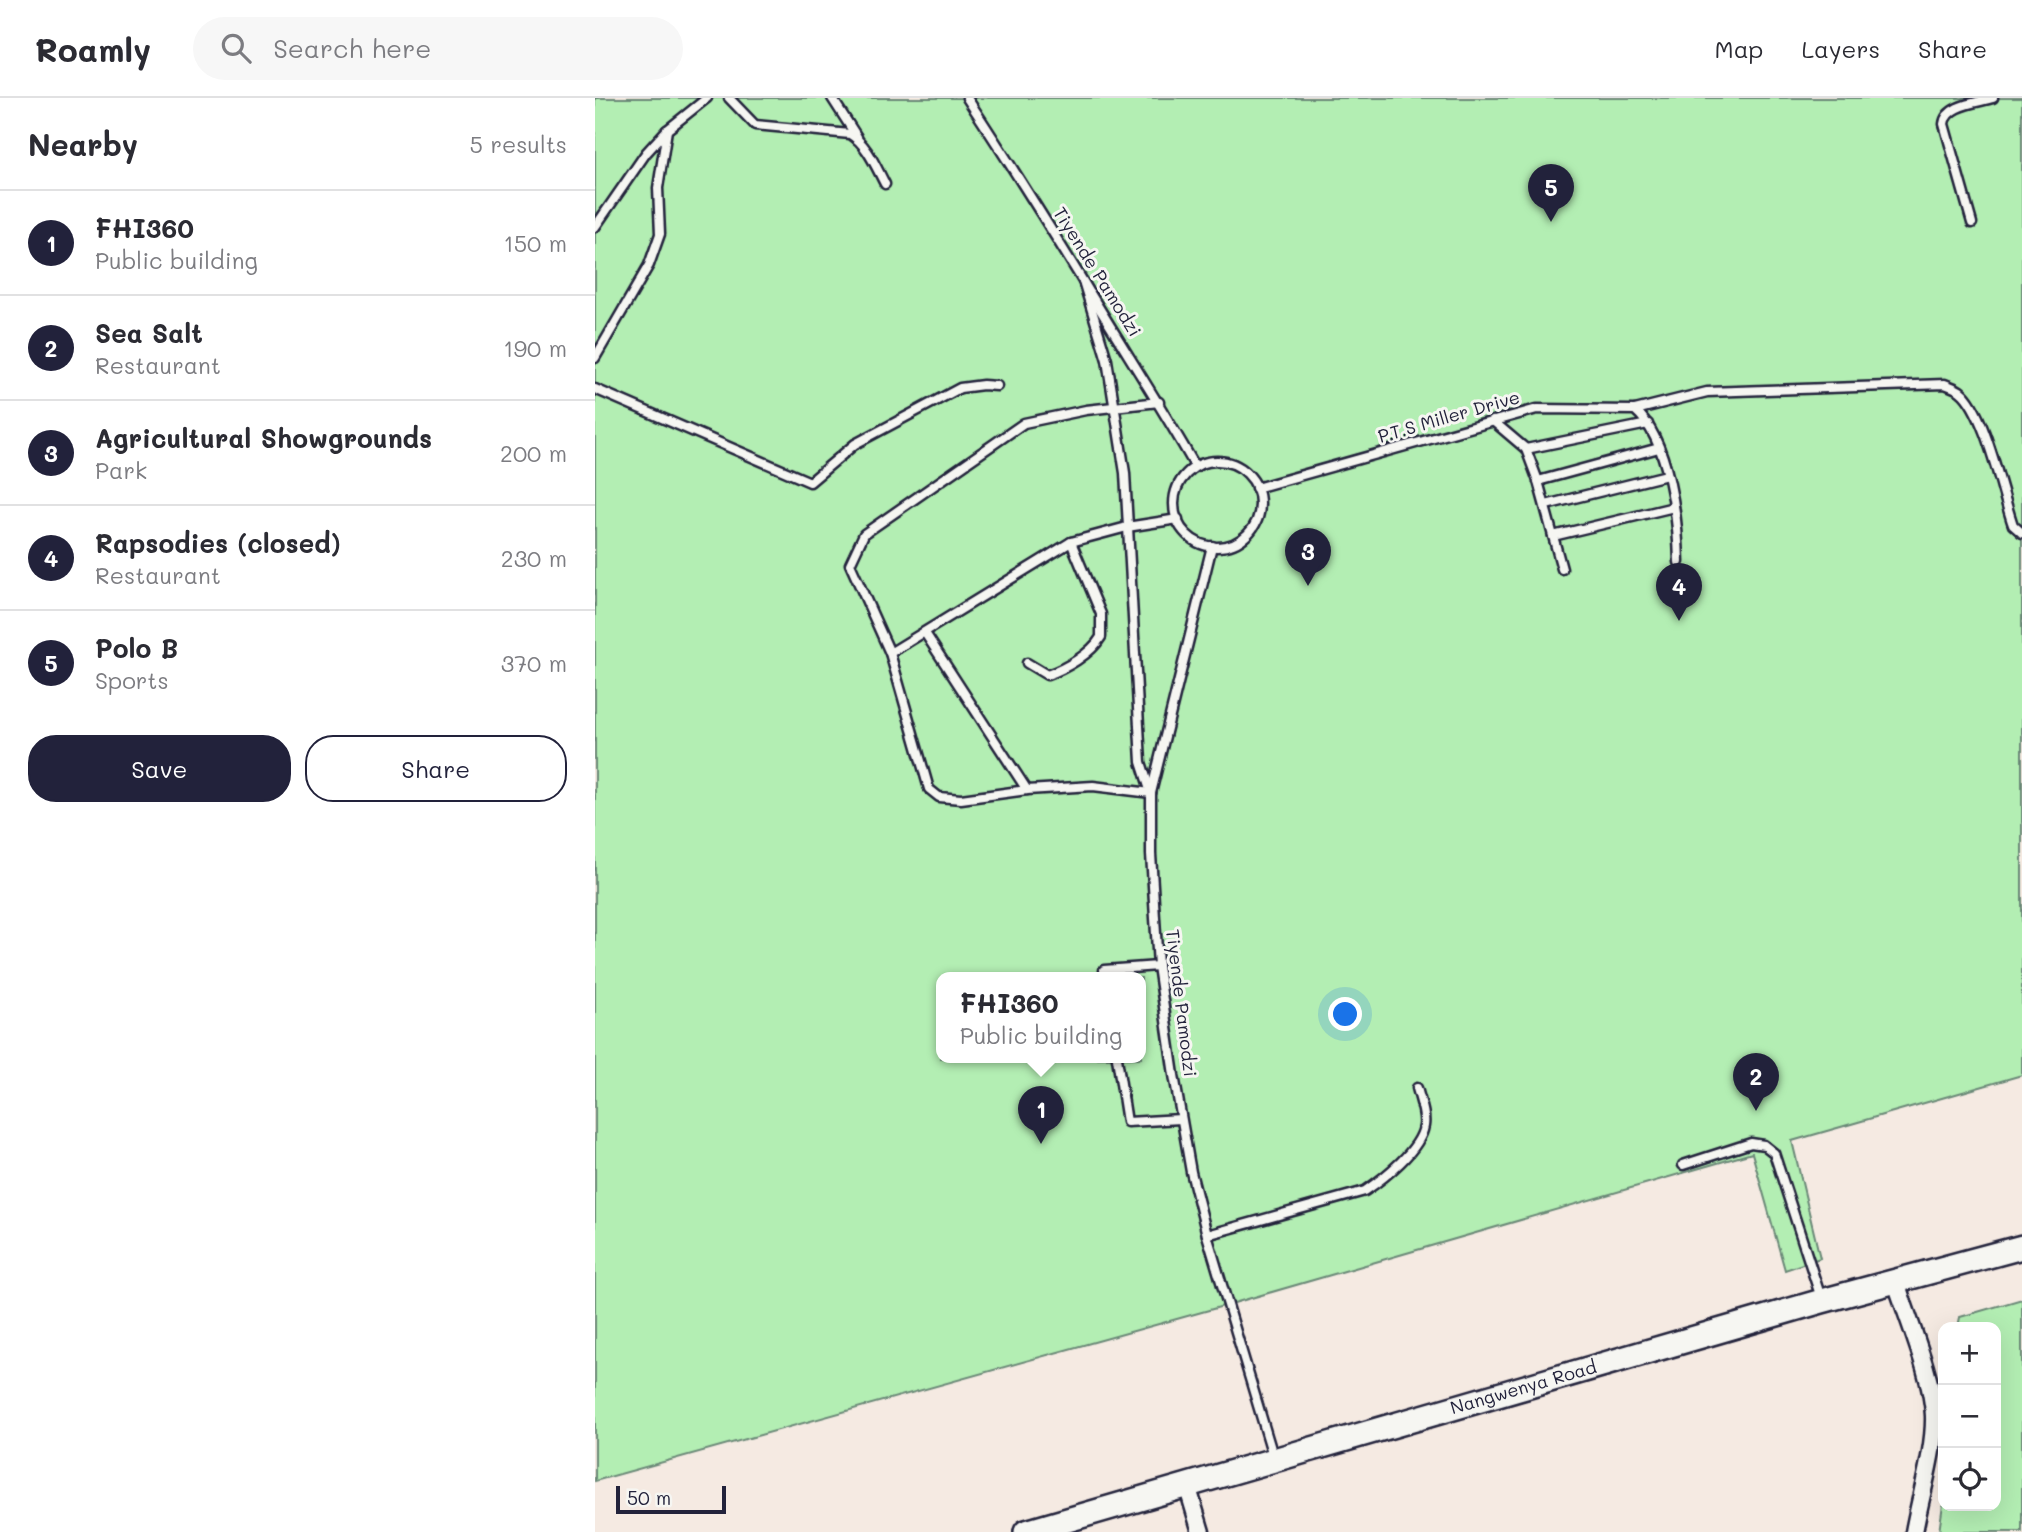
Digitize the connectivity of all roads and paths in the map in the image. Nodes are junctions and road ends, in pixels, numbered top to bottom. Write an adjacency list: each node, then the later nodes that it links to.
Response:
1 (707, 98): 6 (lane)
2 (729, 98): 7 (lane)
3 (832, 98): 7 (lane)
4 (967, 98): 11 (lane, Tiyende Pamodzi)
5 (1993, 98): 9 (lane)
6 (667, 130): 10 (lane); 12 (lane)
7 (857, 138): 8 (lane)
8 (885, 184)
9 (1972, 223)
10 (595, 227)
11 (1084, 284): 15 (lane, Tiyende Pamodzi); 16 (lane)
12 (595, 358)
13 (997, 386): 14 (lane)
14 (595, 389)
15 (1159, 402): 16 (lane); 22 (lane, Tiyende Pamodzi)
16 (1115, 405): 29 (lane); 37 (lane)
17 (1635, 410): 18 (lane, P.T.S Miller Drive); 19 (lane); 30 (lane, P.T.S Miller Drive)
18 (1493, 421): 21 (lane); 25 (lane, P.T.S Miller Drive)
19 (1648, 424): 20 (lane); 21 (lane)
20 (1659, 448): 23 (lane); 24 (lane)
21 (1526, 449): 24 (lane)
22 (1195, 466): 25 (lane); 28 (lane)
23 (1667, 475): 26 (lane); 27 (lane)
24 (1538, 481): 26 (lane)
25 (1256, 488): 33 (lane)
26 (1546, 505): 31 (lane)
27 (1674, 507): 31 (lane); 34 (lane)
28 (1178, 519): 29 (lane); 33 (lane)
29 (1127, 527): 32 (lane); 40 (lane)
30 (2022, 533)
31 (1553, 536): 35 (lane)
32 (1071, 542): 36 (lane); 38 (lane)
33 (1212, 546): 40 (lane, Tiyende Pamodzi)
34 (1679, 562)
35 (1562, 569)
36 (925, 633): 37 (lane); 39 (lane)
37 (890, 653): 39 (lane)
38 (1027, 663)
39 (1027, 790): 40 (lane)
40 (1151, 793): 41 (lane, Tiyende Pamodzi)
41 (1158, 966): 42 (lane); 45 (lane, Tiyende Pamodzi)
42 (1104, 972)
43 (1118, 1063): 45 (lane)
44 (1417, 1088): 47 (lane)
45 (1181, 1119): 47 (lane, Tiyende Pamodzi)
46 (1683, 1166): 50 (lane)
47 (1207, 1235): 51 (lane, Tiyende Pamodzi)
48 (2022, 1247): 49 (main road, Nangwenya Road)
49 (1896, 1282): 50 (main road, Nangwenya Road); 55 (street)
50 (1822, 1301): 51 (main road, Nangwenya Road)
51 (1274, 1459): 52 (main road, Nangwenya Road)
52 (1188, 1485): 53 (main road, Nangwenya Road); 54 (street)
53 (1026, 1532)
54 (1201, 1532)
55 (1914, 1532)

